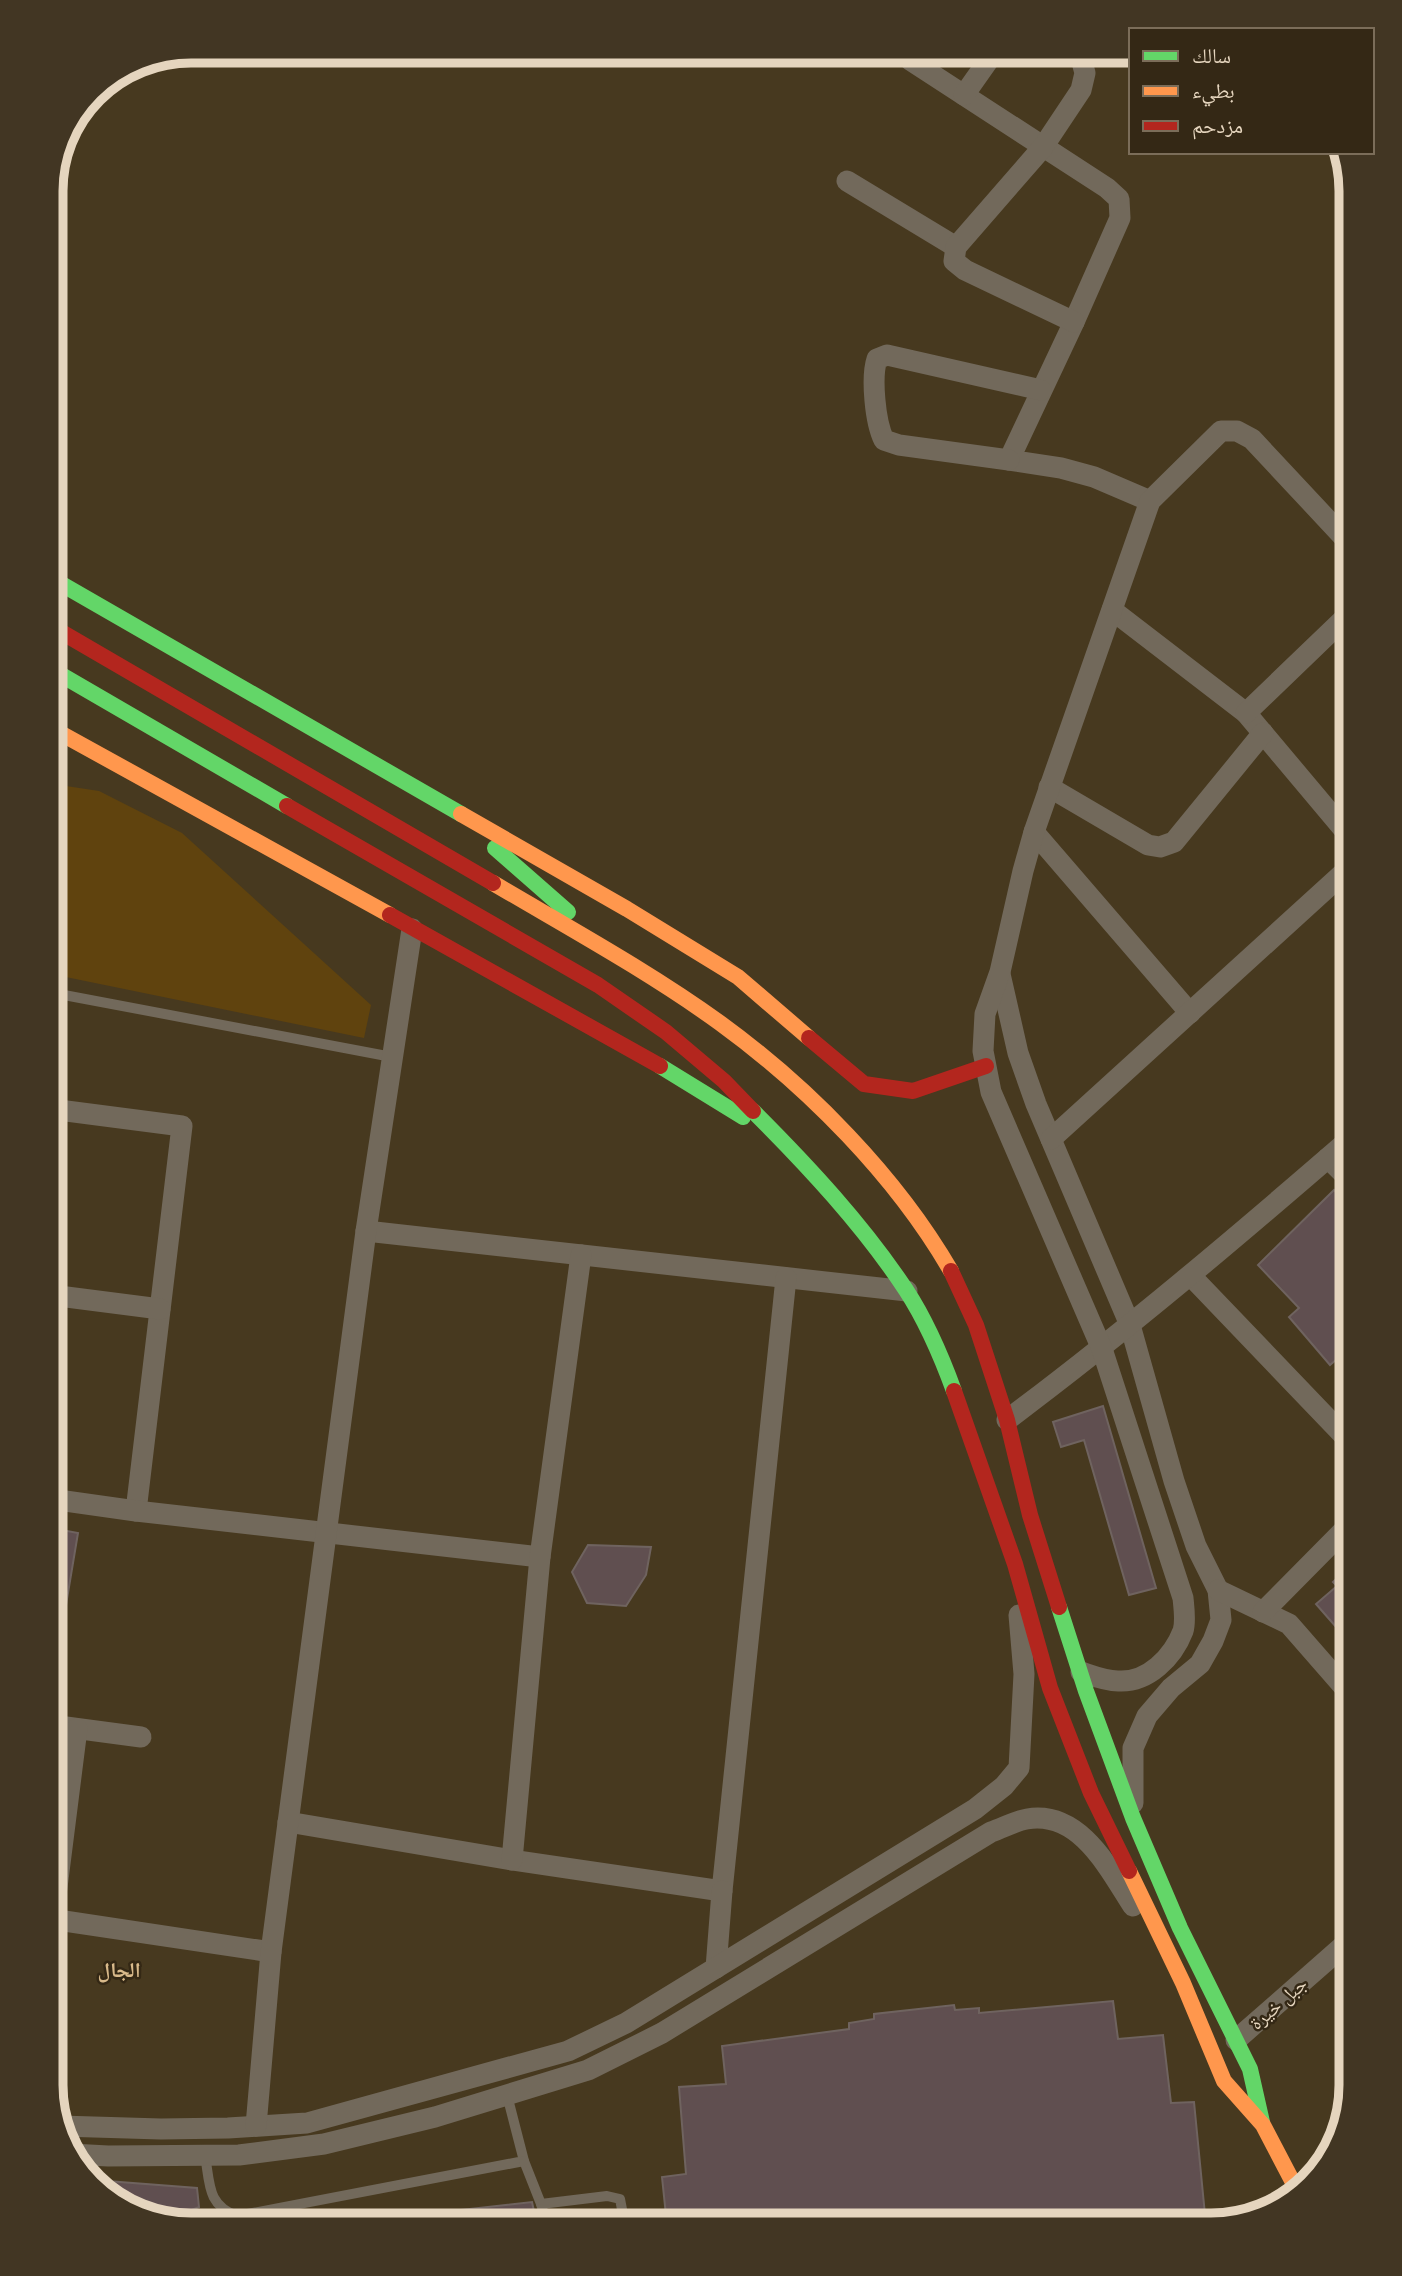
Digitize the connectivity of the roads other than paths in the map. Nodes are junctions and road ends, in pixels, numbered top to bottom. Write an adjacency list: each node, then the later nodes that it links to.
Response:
1 (915, 63): 4 (street)
2 (987, 63): 4 (street)
3 (1083, 63): 5 (street)
4 (964, 95): 5 (street)
5 (1043, 147): 7 (street); 8 (street)
6 (847, 181): 7 (street)
7 (956, 247): 8 (street)
8 (1074, 323): 9 (street)
9 (1041, 390): 10 (street); 10 (street)
10 (1009, 460): 11 (street)
11 (1150, 501): 12 (street); 14 (street)
12 (1339, 532)
13 (63, 585): 22 (main road)
14 (1112, 610): 18 (street); 21 (street)
15 (1339, 624): 18 (street)
16 (63, 633): 27 (main road)
17 (63, 676): 34 (main road)
18 (1246, 713): 19 (street)
19 (1264, 733): 21 (street); 23 (street)
20 (63, 735): 26 (main road)
21 (1049, 787): 24 (street)
22 (447, 806): 27 (main road); 32 (main road)
23 (1339, 824)
24 (1034, 832): 28 (street); 30 (street)
25 (1339, 877): 30 (street)
26 (412, 929): 31 (street); 34 (main road)
27 (621, 958): 48 (main road)
28 (1000, 972): 32 (street); 35 (street)
29 (63, 995): 31 (lane)
30 (1190, 1013): 35 (street)
31 (393, 1057): 39 (street)
32 (986, 1066): 47 (street)
33 (63, 1111): 45 (street)
34 (781, 1139): 43 (main road)
35 (1051, 1139): 46 (street)
36 (1339, 1148): 37 (street)
37 (1328, 1158): 38 (street); 41 (street)
38 (1339, 1169)
39 (366, 1231): 40 (street); 52 (street)
40 (581, 1255): 42 (street); 54 (street)
41 (1191, 1276): 46 (street); 49 (street)
42 (786, 1278): 43 (street); 67 (street)
43 (907, 1291): 55 (main road)
44 (63, 1297): 45 (street)
45 (160, 1309): 51 (street)
46 (1130, 1325): 47 (street); 56 (street)
47 (1102, 1349): 48 (street); 58 (street)
48 (1007, 1420): 58 (main road)
49 (1339, 1430)
50 (63, 1501): 51 (street)
51 (136, 1511): 52 (street)
52 (327, 1533): 54 (street); 64 (street)
53 (1339, 1535): 57 (street)
54 (540, 1557): 66 (street)
55 (1015, 1564): 71 (street); 72 (main road)
56 (1218, 1590): 57 (street); 63 (street)
57 (1263, 1612): 59 (street)
58 (1081, 1672): 63 (main road)
59 (1339, 1681)
60 (63, 1726): 61 (street)
61 (77, 1728): 62 (street); 65 (street)
62 (141, 1738)
63 (1133, 1818): 73 (main road)
64 (288, 1822): 66 (street); 70 (street)
65 (63, 1835)
66 (512, 1860): 67 (street)
67 (722, 1891): 71 (street)
68 (63, 1921): 70 (street)
69 (1339, 1950): 73 (street, جبل خيرة)
70 (271, 1952): 77 (street)
71 (716, 1968): 77 (street)
72 (1183, 1983): 74 (street); 75 (main road)
73 (1236, 2040): 75 (main road)
74 (507, 2095): 79 (street); 80 (lane)
75 (1263, 2125): 81 (main road)
76 (70, 2126): 77 (street)
77 (256, 2126)
78 (84, 2155): 79 (street)
79 (205, 2155): 83 (lane)
80 (524, 2161): 82 (lane); 84 (lane)
81 (1293, 2183)
82 (541, 2204): 85 (lane); 86 (lane)
83 (228, 2213)
84 (253, 2213)
85 (544, 2213)
86 (623, 2213)

